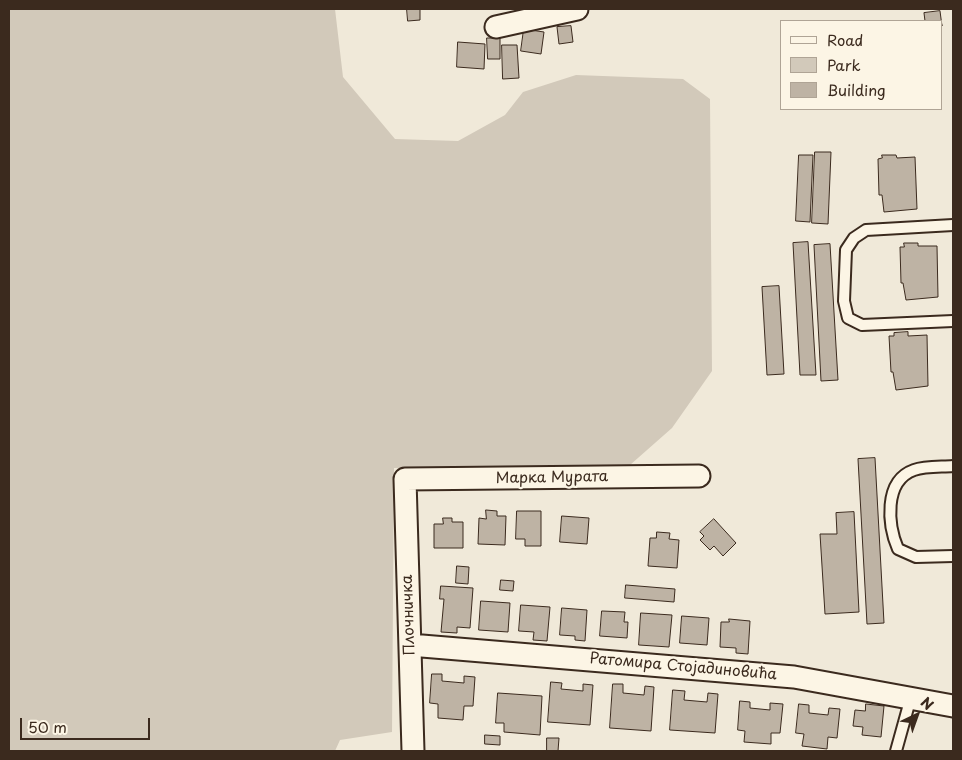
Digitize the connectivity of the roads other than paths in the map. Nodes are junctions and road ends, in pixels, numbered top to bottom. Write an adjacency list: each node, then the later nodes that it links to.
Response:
1 (577, 9): 2 (street)
2 (496, 26)
3 (953, 225): 4 (lane)
4 (953, 321)
5 (953, 466): 8 (lane)
6 (699, 476): 7 (street, Марка Мурата)
7 (404, 479): 9 (street, Плочничка)
8 (953, 556)
9 (410, 645): 10 (street, Ратомира Стојадиновића); 12 (street, Плочничка)
10 (910, 697): 11 (street, Ратомира Стојадиновића); 13 (lane)
11 (953, 706)
12 (413, 751)
13 (896, 751)

